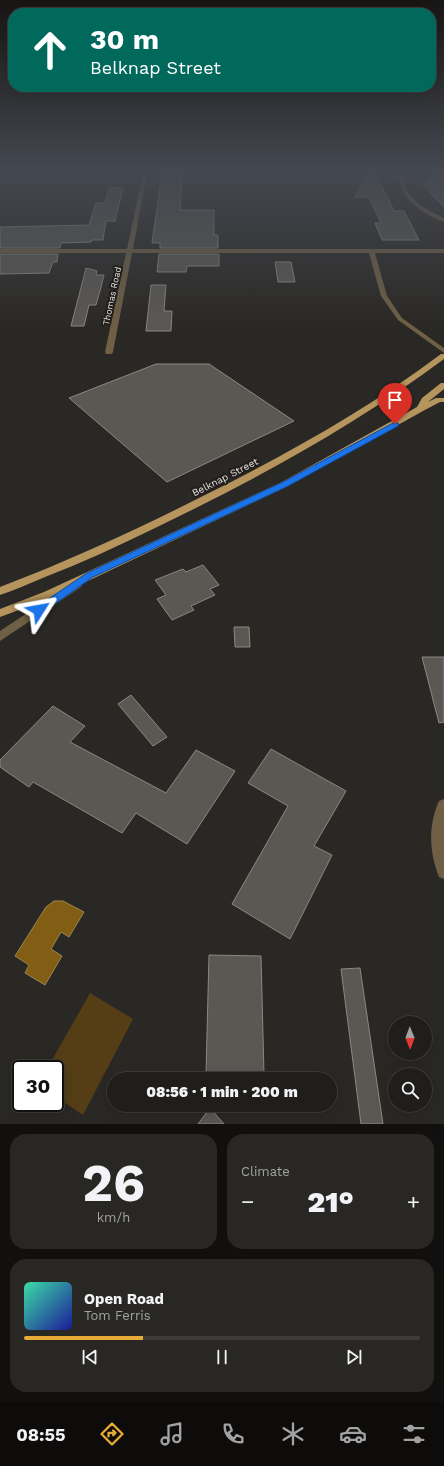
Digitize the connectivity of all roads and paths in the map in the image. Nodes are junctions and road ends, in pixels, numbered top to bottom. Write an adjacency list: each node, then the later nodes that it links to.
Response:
1 (135, 225): 2 (street, Thomas Road)
2 (130, 250): 3 (street); 5 (street); 7 (street, Thomas Road)
3 (0, 251)
4 (444, 251): 5 (street)
5 (372, 252): 6 (street)
6 (444, 351)
7 (109, 352)
8 (444, 356): 13 (main road, Belknap Street)
9 (444, 385): 11 (main road)
10 (444, 400): 11 (main road)
11 (420, 409): 12 (main road)
12 (90, 575): 14 (main road); 15 (street)
13 (0, 591)
14 (0, 613)
15 (0, 637)
16 (443, 808): 17 (street)
17 (444, 872)

